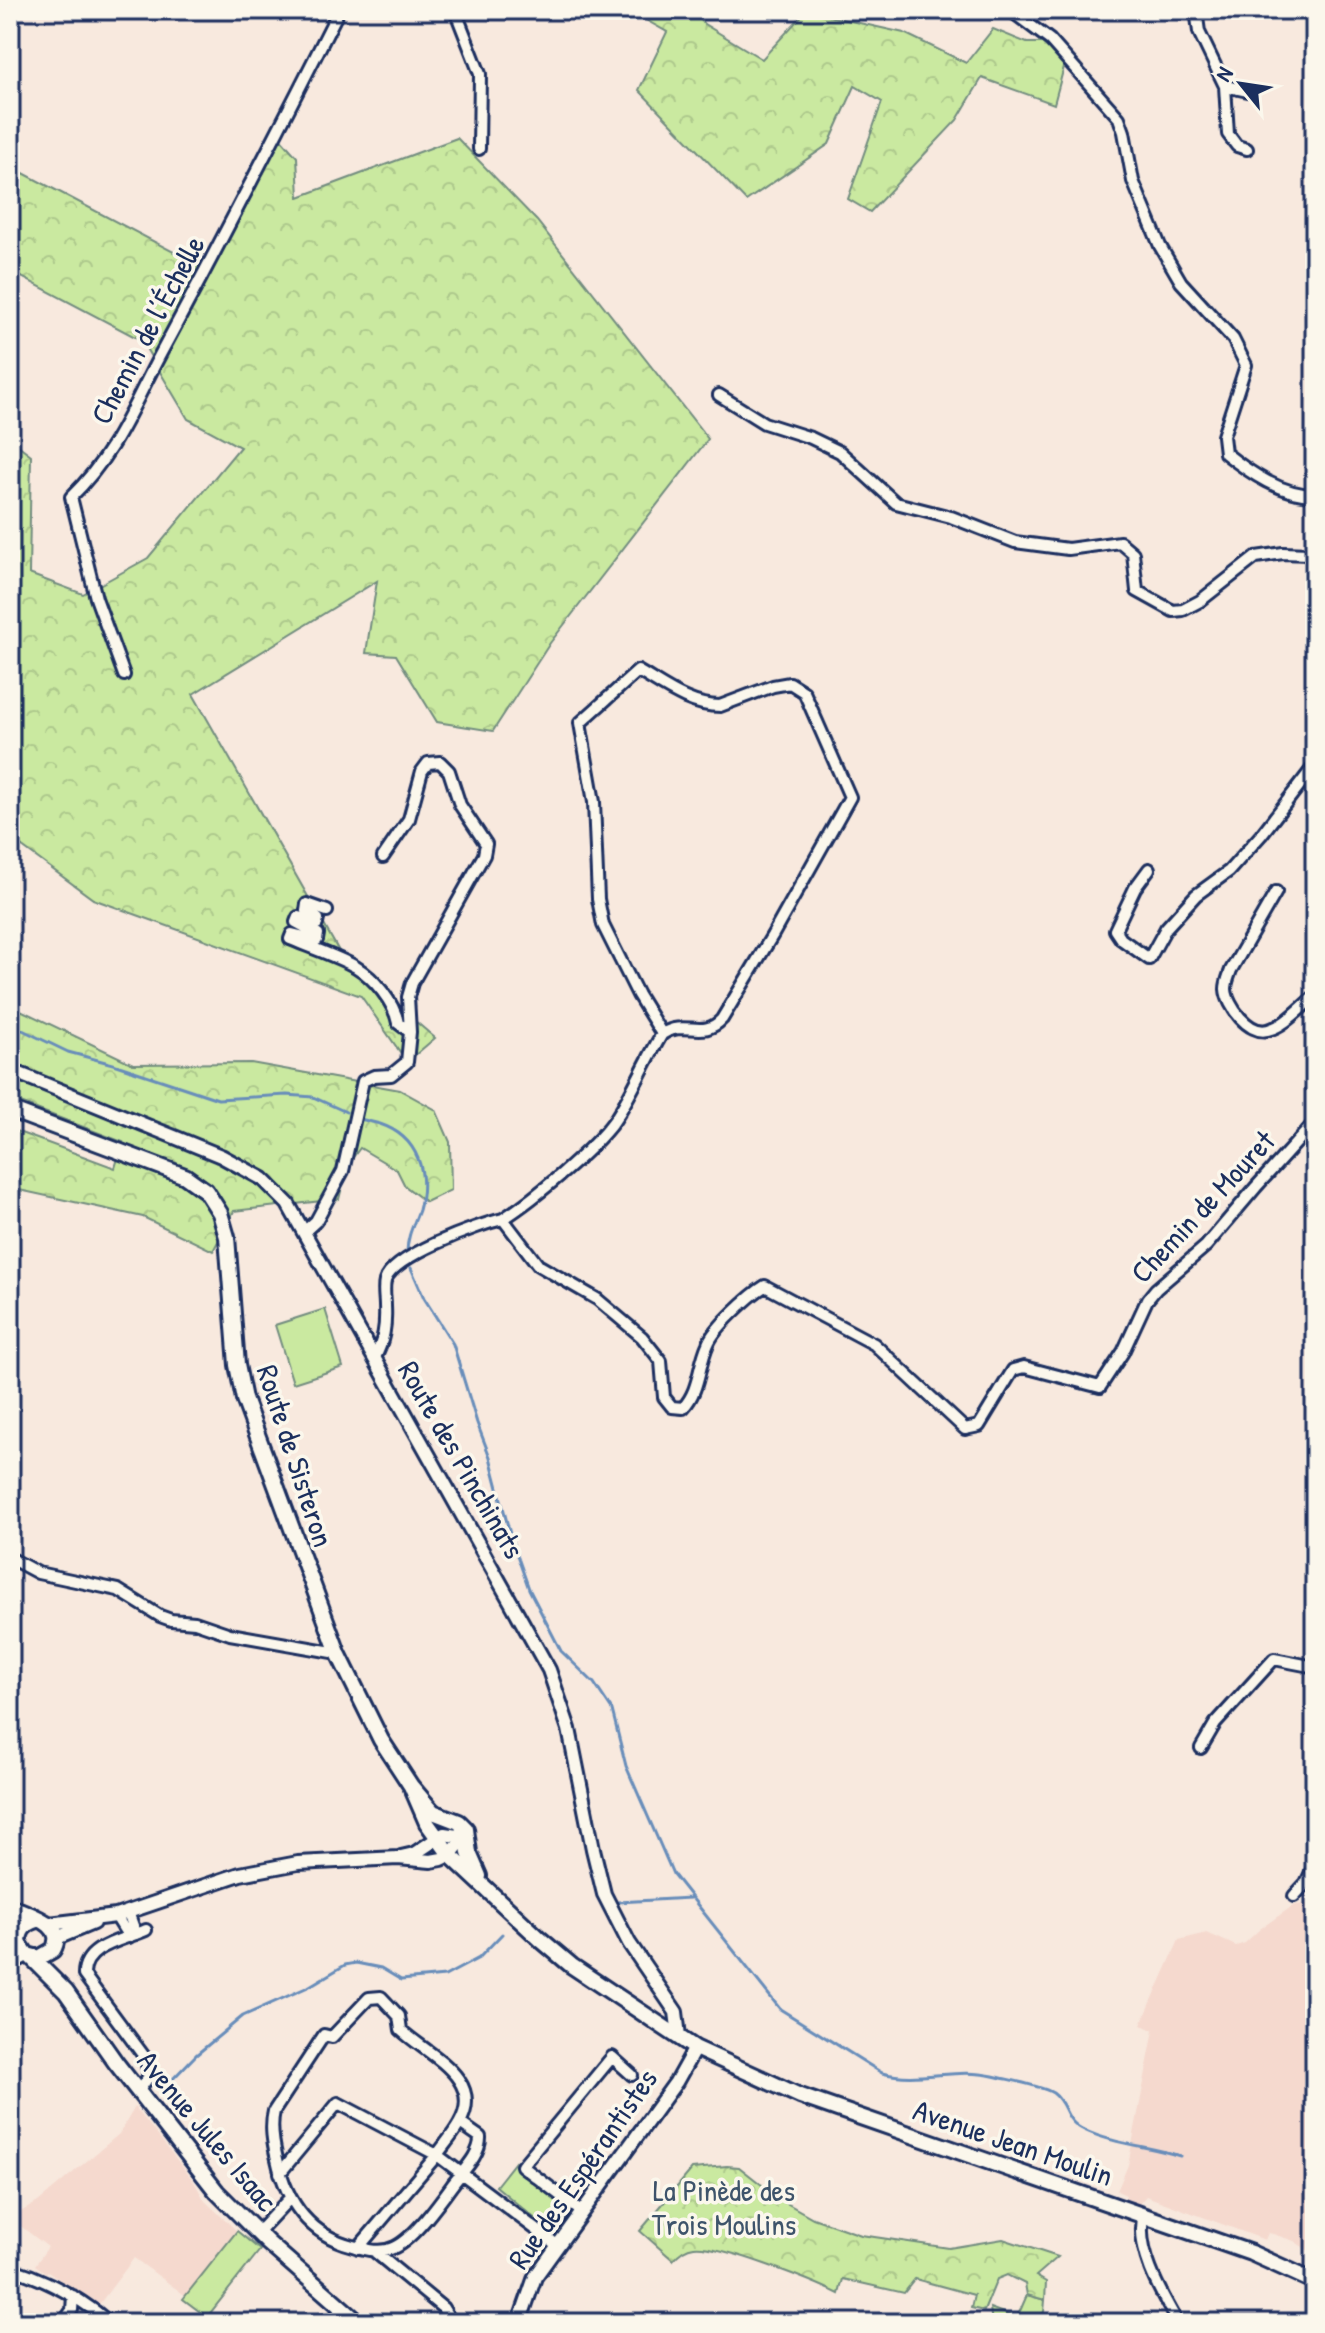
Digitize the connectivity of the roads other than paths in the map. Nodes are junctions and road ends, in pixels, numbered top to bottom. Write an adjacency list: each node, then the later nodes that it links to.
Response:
1 (339, 10): 12 (street, Chemin de l’Échelle)
2 (455, 10): 7 (street)
3 (1010, 10): 10 (street)
4 (1196, 10): 5 (street)
5 (1225, 86): 6 (street); 8 (street)
6 (1248, 91)
7 (479, 149)
8 (1247, 149)
9 (719, 395): 11 (street)
10 (1315, 495)
11 (1315, 558)
12 (124, 675)
13 (1315, 765): 15 (street)
14 (383, 857): 19 (street)
15 (1149, 869)
16 (1276, 892): 18 (street)
17 (327, 911): 19 (street)
18 (1315, 996)
19 (410, 1032): 25 (street)
20 (662, 1034): 20 (street); 24 (street)
21 (10, 1070): 25 (street, Route des Pinchinats)
22 (10, 1110): 28 (main road, Route de Sisteron)
23 (1315, 1122): 24 (street, Chemin de Mouret)
24 (503, 1219): 26 (street)
25 (304, 1232): 26 (street, Route des Pinchinats)
26 (374, 1359): 46 (street, Route des Pinchinats)
27 (10, 1558): 28 (street)
28 (338, 1653): 31 (main road, Route de Sisteron)
29 (1315, 1667): 30 (street)
30 (1201, 1748)
31 (411, 1786): 32 (main road, Route de Sisteron); 33 (main road, Route de Sisteron)
32 (465, 1836): 33 (street); 35 (street); 37 (main road, Route de Sisteron)
33 (436, 1840): 34 (street); 35 (main road, Route de Sisteron)
34 (398, 1858): 35 (street); 40 (street)
35 (451, 1860): 37 (main road, Route de Sisteron)
36 (1315, 1864): 38 (street)
37 (482, 1883): 46 (main road, Route de Sisteron)
38 (1294, 1896)
39 (10, 1909): 41 (main road); 43 (main road, Avenue Jules Isaac)
40 (117, 1915): 41 (street); 42 (street); 49 (street)
41 (43, 1922): 42 (main road, Avenue Jules Isaac); 43 (main road)
42 (55, 1944): 43 (main road); 45 (main road, Avenue Jules Isaac)
43 (22, 1948): 44 (street); 45 (main road, Avenue Jules Isaac)
44 (10, 1964)
45 (66, 1992): 49 (main road, Avenue Jules Isaac)
46 (679, 2036): 47 (main road, Route de Sisteron)
47 (695, 2048): 55 (street, Rue des Espérantistes); 56 (main road, Avenue Jean Moulin)
48 (632, 2075): 55 (street)
49 (138, 2092): 57 (main road, Avenue Jules Isaac)
50 (460, 2123): 51 (street); 52 (street); 53 (street)
51 (437, 2155): 52 (street); 53 (street); 59 (street)
52 (462, 2172): 58 (street); 60 (street)
53 (280, 2173): 54 (street)
54 (289, 2199): 57 (street); 59 (street)
55 (582, 2212): 58 (street, Rue des Espérantistes)
56 (1144, 2215): 62 (main road, Avenue Jean Moulin); 73 (street)
57 (257, 2233): 65 (main road, Avenue Jules Isaac)
58 (557, 2245): 72 (street, Rue des Espérantistes)
59 (358, 2248): 60 (street)
60 (375, 2252): 71 (street)
61 (10, 2268): 63 (street)
62 (1315, 2282)
63 (73, 2296): 64 (street); 66 (street)
64 (85, 2304): 66 (street); 68 (street)
65 (342, 2309): 69 (street); 70 (main road, Avenue Jules Isaac)
66 (72, 2310): 67 (street)
67 (63, 2323)
68 (110, 2323)
69 (330, 2323)
70 (359, 2323)
71 (452, 2323)
72 (519, 2323)
73 (1178, 2323)

